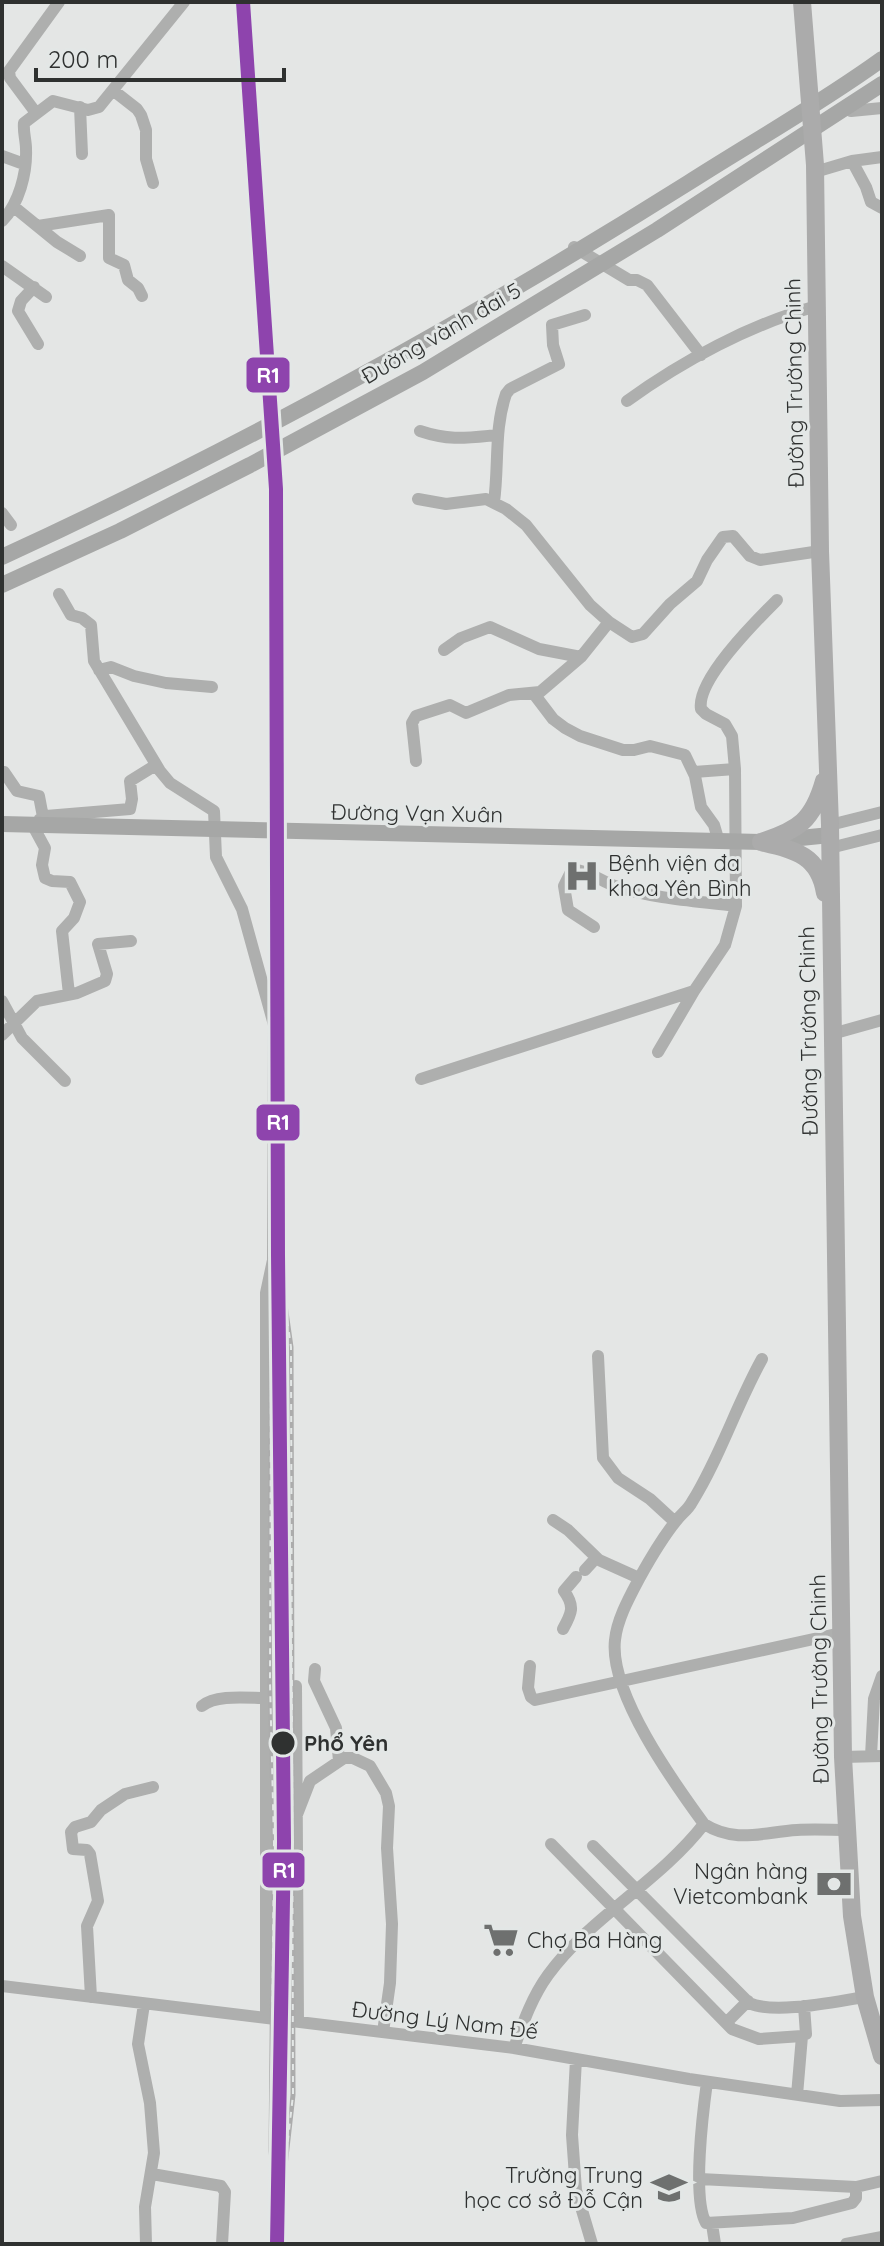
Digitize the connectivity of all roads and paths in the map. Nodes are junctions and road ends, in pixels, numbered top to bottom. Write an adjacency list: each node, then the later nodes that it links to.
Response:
1 (59, 2): 10 (street)
2 (184, 2): 6 (street)
3 (802, 2): 16 (highway, Đường Trường Chinh)
4 (882, 59): 40 (main road, Đường vành đai 5)
5 (879, 86): 41 (main road, Đường vành đai 5)
6 (114, 91): 7 (street); 17 (street)
7 (80, 107): 10 (street); 11 (street)
8 (882, 108): 9 (street)
9 (851, 111)
10 (36, 113): 15 (street)
11 (82, 154)
12 (2, 156): 15 (street)
13 (882, 157): 14 (street)
14 (852, 161): 16 (street); 19 (street)
15 (24, 164): 18 (street)
16 (815, 172): 28 (highway, Đường Trường Chinh)
17 (153, 183)
18 (14, 207): 20 (street); 21 (street)
19 (882, 208)
20 (2, 221)
21 (38, 226): 23 (street); 26 (street)
22 (573, 246): 31 (street)
23 (80, 256)
24 (2, 266): 25 (street)
25 (34, 287): 27 (street); 30 (street)
26 (142, 296)
27 (46, 297)
28 (817, 306): 31 (street); 39 (highway, Đường Trường Chinh)
29 (585, 315): 34 (street)
30 (38, 344)
31 (701, 355): 32 (street)
32 (627, 401)
33 (420, 431): 34 (street)
34 (497, 435): 36 (street)
35 (418, 499): 36 (street)
36 (494, 502): 44 (street)
37 (2, 513): 38 (street)
38 (11, 525)
39 (820, 551): 44 (street); 52 (highway, Đường Trường Chinh)
40 (2, 557)
41 (2, 585)
42 (59, 594): 47 (street)
43 (777, 600): 53 (street)
44 (609, 622): 46 (street)
45 (444, 650): 46 (street)
46 (581, 657): 49 (street)
47 (99, 670): 48 (street); 51 (street)
48 (212, 687)
49 (534, 694): 50 (street); 55 (street)
50 (416, 761)
51 (156, 765): 57 (street); 91 (street)
52 (828, 767): 60 (highway, Đường Trường Chinh); 63 (highway)
53 (735, 769): 55 (street); 62 (street)
54 (4, 772): 57 (street)
55 (694, 772): 61 (street)
56 (882, 812): 60 (street, Đường Vạn Xuân)
57 (39, 821): 58 (main road, Đường Vạn Xuân); 61 (main road, Đường Vạn Xuân); 69 (street)
58 (2, 824)
59 (882, 835): 60 (street, Đường Vạn Xuân)
60 (830, 836): 63 (main road, Đường Vạn Xuân); 65 (highway, Đường Trường Chinh)
61 (719, 842): 62 (main road, Đường Vạn Xuân)
62 (737, 842): 63 (main road, Đường Vạn Xuân); 64 (street)
63 (761, 842): 65 (highway)
64 (736, 906): 66 (street); 68 (street)
65 (830, 923): 73 (highway, Đường Trường Chinh)
66 (594, 927)
67 (131, 941): 69 (street)
68 (694, 991): 75 (street); 76 (street)
69 (69, 994): 72 (street)
70 (2, 1001): 72 (street)
71 (882, 1020): 73 (street)
72 (14, 1023): 74 (street); 77 (street)
73 (832, 1034): 85 (highway, Đường Trường Chinh)
74 (2, 1035)
75 (658, 1052)
76 (421, 1079)
77 (65, 1081)
78 (598, 1356): 81 (street)
79 (762, 1359): 81 (street)
80 (553, 1520): 82 (street)
81 (675, 1522): 83 (street)
82 (596, 1558): 83 (street); 84 (street)
83 (639, 1578): 89 (street)
84 (563, 1629)
85 (841, 1633): 89 (street); 94 (highway, Đường Trường Chinh)
86 (530, 1666): 89 (street)
87 (315, 1669): 95 (street)
88 (882, 1676): 93 (street)
89 (622, 1679): 98 (street)
90 (296, 1686): 97 (street)
91 (266, 1698): 92 (street); 110 (street)
92 (202, 1706)
93 (876, 1756): 94 (street)
94 (843, 1757): 99 (highway, Đường Trường Chinh)
95 (339, 1761): 97 (street); 113 (street)
96 (153, 1787): 105 (street)
97 (296, 1817): 111 (street)
98 (704, 1824): 99 (street); 102 (street)
99 (849, 1830): 106 (highway, Đường Trường Chinh)
100 (551, 1844): 103 (street)
101 (593, 1846): 102 (street)
102 (639, 1890): 103 (street); 107 (street)
103 (616, 1909): 112 (street); 115 (street)
104 (2, 1986): 105 (street, Đường Lý Nam Đế)
105 (91, 1997): 108 (street, Đường Lý Nam Đế)
106 (865, 1997): 109 (street); 116 (highway, Đường Trường Chinh)
107 (748, 2001): 109 (street); 112 (street)
108 (144, 2004): 110 (street, Đường Lý Nam Đế); 121 (street)
109 (804, 2006): 114 (street)
110 (266, 2018): 111 (street, Đường Lý Nam Đế)
111 (298, 2021): 113 (street, Đường Lý Nam Đế)
112 (726, 2023): 114 (street)
113 (383, 2032): 115 (street, Đường Lý Nam Đế)
114 (802, 2036): 119 (street)
115 (514, 2048): 117 (street, Đường Lý Nam Đế)
116 (882, 2056)
117 (576, 2059): 118 (street, Đường Lý Nam Đế); 129 (street)
118 (707, 2082): 119 (street, Đường Lý Nam Đế); 122 (street)
119 (797, 2095): 120 (street, Đường Lý Nam Đế)
120 (882, 2100)
121 (152, 2174): 127 (street); 128 (street)
122 (700, 2179): 124 (street); 125 (street)
123 (882, 2181): 124 (street)
124 (856, 2187): 125 (street)
125 (712, 2224): 130 (street)
126 (882, 2237): 131 (street)
127 (146, 2244)
128 (222, 2244)
129 (592, 2244)
130 (715, 2244)
131 (846, 2244)

